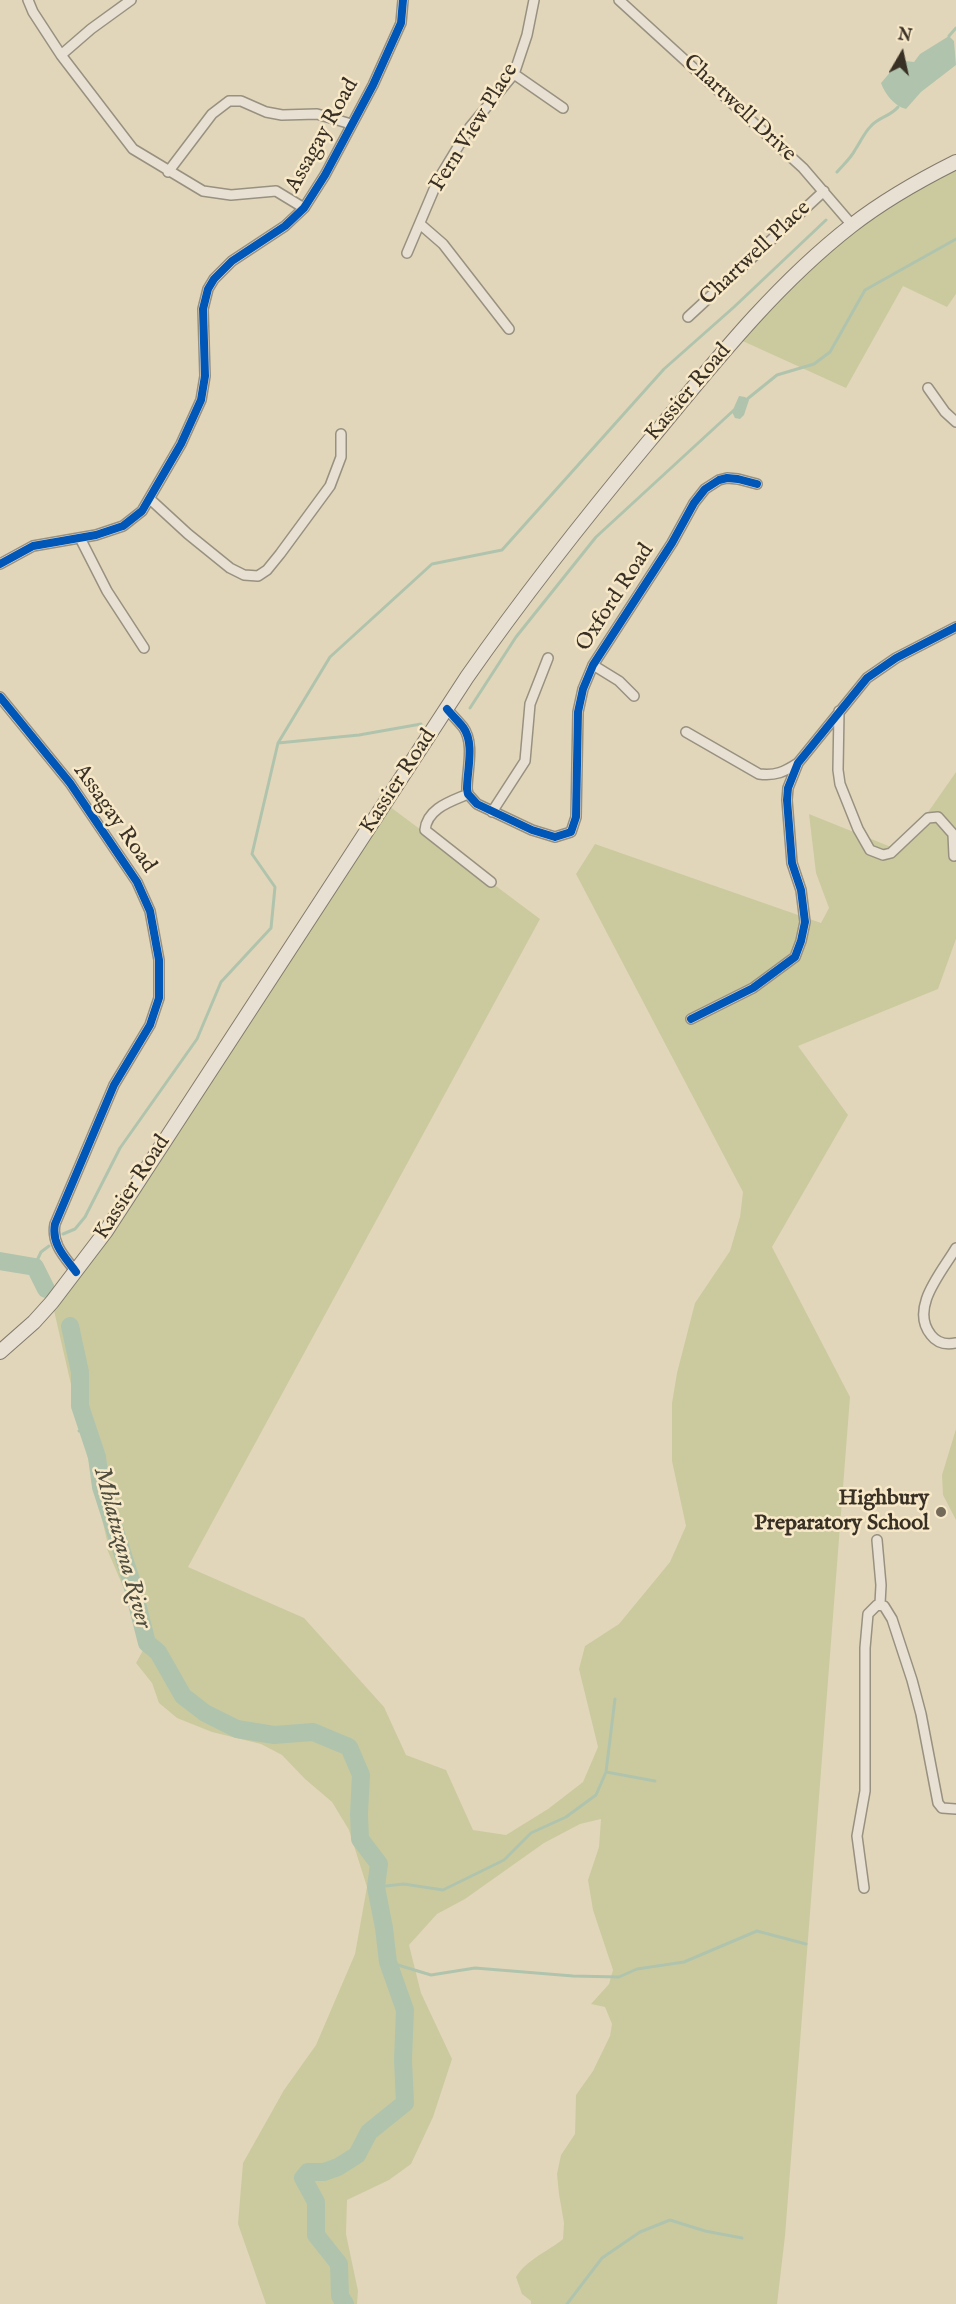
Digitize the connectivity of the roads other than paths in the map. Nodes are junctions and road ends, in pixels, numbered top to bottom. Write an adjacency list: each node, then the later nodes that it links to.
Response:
1 (28, 0): 6 (street)
2 (131, 0): 6 (street)
3 (403, 0): 9 (street, Assagay Road)
4 (534, 0): 7 (street, Fern View Place)
5 (619, 0): 12 (street, Chartwell Drive)
6 (61, 56): 11 (street)
7 (514, 74): 8 (street); 14 (street, Fern View Place)
8 (564, 108)
9 (351, 124): 11 (street); 13 (street, Assagay Road)
10 (956, 162): 15 (main road, Kassier Road)
11 (168, 172): 13 (street)
12 (824, 191): 15 (street, Chartwell Drive); 17 (street, Chartwell Place)
13 (304, 208): 23 (street, Assagay Road)
14 (420, 224): 16 (street, Fern View Place); 18 (street)
15 (852, 225): 32 (main road, Kassier Road)
16 (407, 253)
17 (688, 317)
18 (509, 329)
19 (928, 388): 20 (street)
20 (956, 422)
21 (341, 434): 23 (street)
22 (757, 484): 29 (street, Oxford Road)
23 (151, 500): 24 (street, Assagay Road)
24 (80, 538): 25 (street, Assagay Road); 27 (street)
25 (0, 564)
26 (956, 627): 33 (street)
27 (144, 648)
28 (548, 658): 37 (street)
29 (593, 665): 30 (street); 37 (street, Oxford Road)
30 (634, 696)
31 (0, 697): 42 (street, Assagay Road)
32 (447, 709): 36 (street); 42 (main road, Kassier Road)
33 (839, 711): 35 (street); 38 (street)
34 (686, 732): 35 (street)
35 (798, 763): 40 (street)
36 (468, 794): 37 (street, Oxford Road); 39 (street)
37 (492, 812)
38 (954, 856)
39 (491, 882)
40 (691, 1019)
41 (956, 1248): 43 (street)
42 (76, 1272): 44 (main road, Kassier Road)
43 (956, 1343)
44 (0, 1352)
45 (877, 1540): 46 (street)
46 (880, 1604): 47 (street); 48 (street)
47 (956, 1809)
48 (864, 1888)

